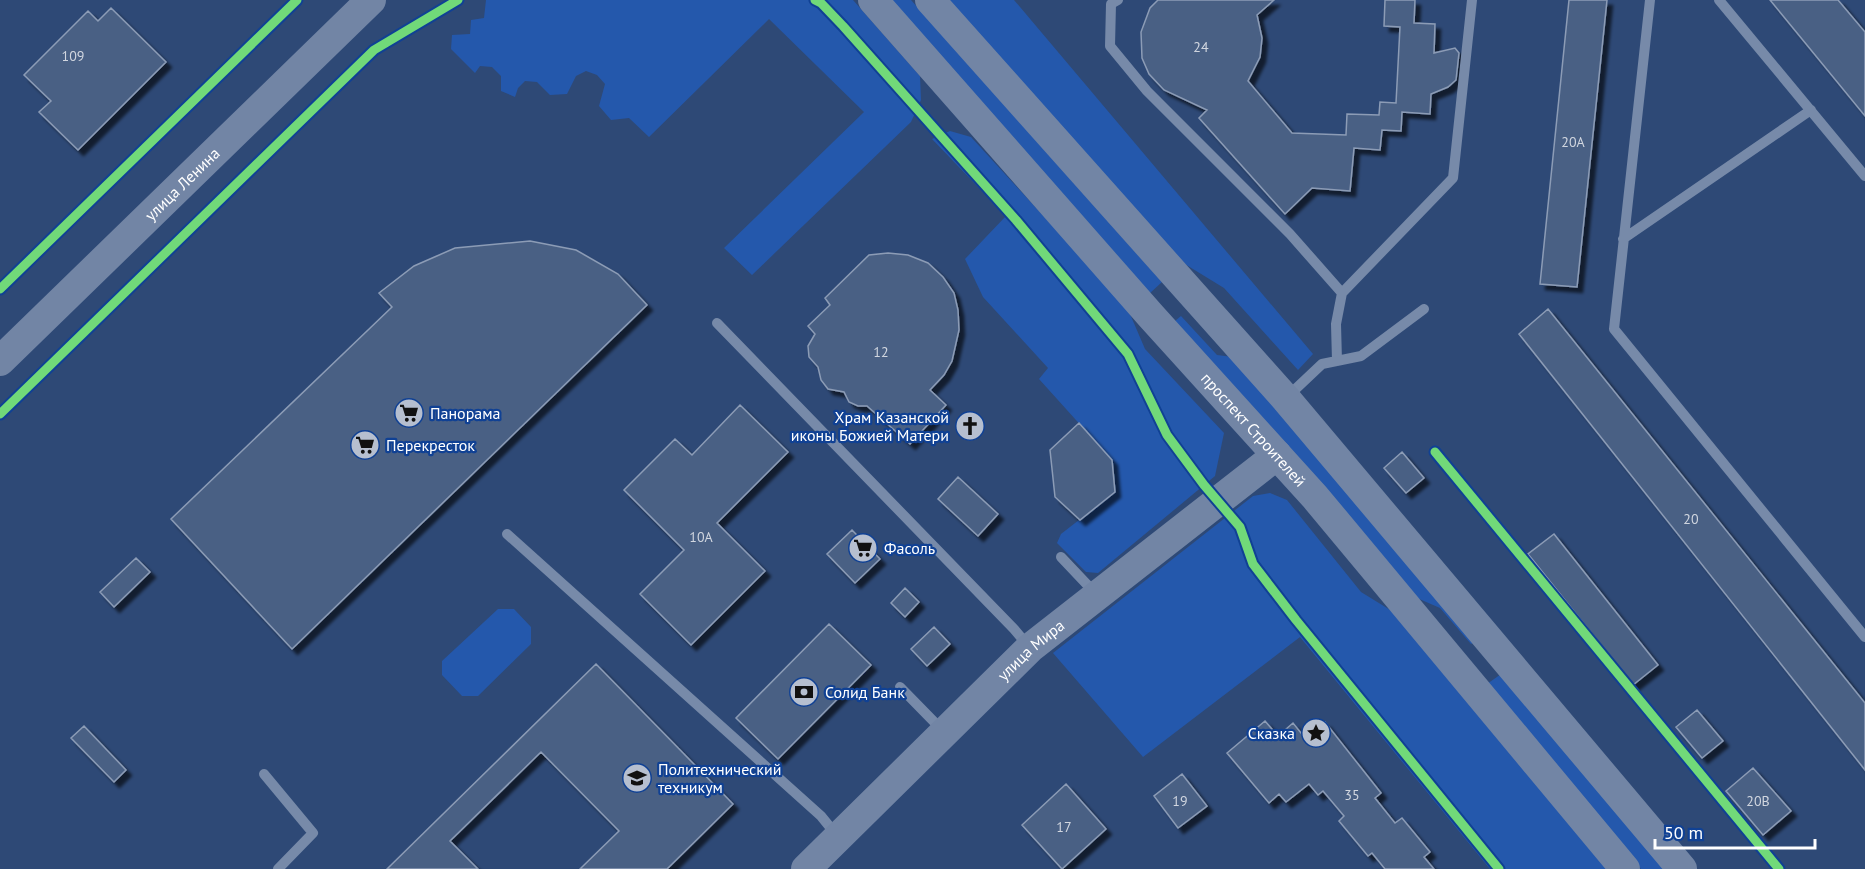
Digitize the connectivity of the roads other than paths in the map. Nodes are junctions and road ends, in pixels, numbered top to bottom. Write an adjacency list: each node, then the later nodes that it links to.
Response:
1 (873, 0): 14 (street, проспект Строителей)
2 (930, 0): 11 (street)
3 (1118, 0): 12 (lane)
4 (1472, 0): 12 (lane)
5 (1650, 0): 10 (lane)
6 (1719, 0): 8 (lane)
7 (370, 2): 16 (street, улица Ленина)
8 (1810, 110): 9 (lane); 10 (lane)
9 (1865, 176)
10 (1623, 239): 23 (lane)
11 (1185, 286): 14 (street); 18 (street)
12 (1342, 293): 17 (lane)
13 (1424, 309): 17 (lane)
14 (1151, 316): 19 (street, проспект Строителей)
15 (717, 323): 24 (lane)
16 (0, 361)
17 (1337, 361): 18 (lane)
18 (1286, 399): 25 (street)
19 (1277, 455): 22 (street, улица Мира); 26 (street, проспект Строителей)
20 (507, 534): 30 (lane)
21 (1061, 557): 22 (lane)
22 (1097, 596): 24 (street, улица Мира)
23 (1865, 637)
24 (1030, 648): 28 (street, улица Мира)
25 (1499, 652): 26 (street); 34 (street)
26 (1466, 677): 33 (street, проспект Строителей)
27 (900, 687): 28 (lane)
28 (945, 732): 30 (street, улица Мира)
29 (264, 774): 31 (lane)
30 (839, 837): 32 (street, улица Мира)
31 (278, 869)
32 (806, 869)
33 (1625, 869)
34 (1682, 869)

